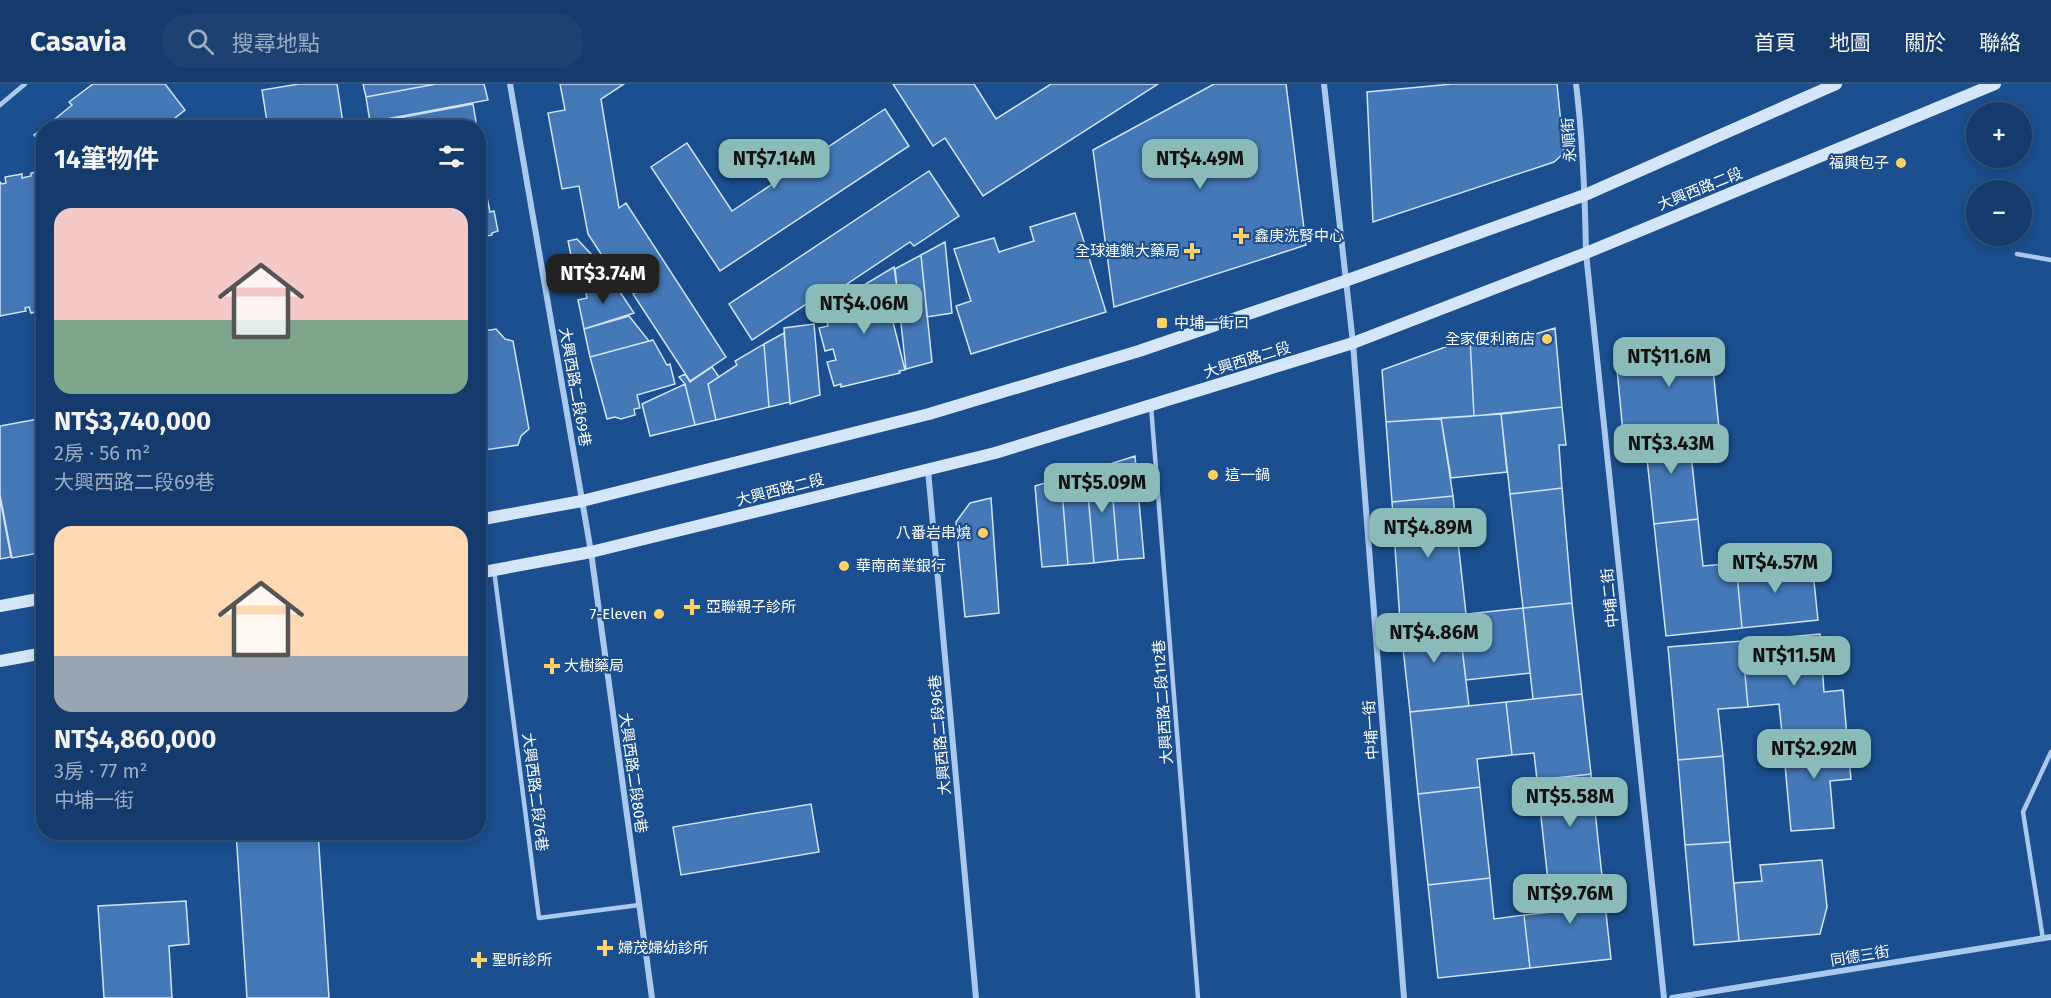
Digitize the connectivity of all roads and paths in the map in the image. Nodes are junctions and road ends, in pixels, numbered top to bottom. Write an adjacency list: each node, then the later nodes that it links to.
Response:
1 (25, 84): 7 (lane)
2 (510, 84): 16 (street, 大興西路二段69巷)
3 (1324, 84): 12 (street, 中埔一街)
4 (1576, 84): 8 (street, 永順街)
5 (1836, 84): 8 (street)
6 (1995, 84): 9 (street, 大興西路二段)
7 (0, 105)
8 (1585, 195): 9 (street, 中埔二街); 12 (street)
9 (1586, 253): 13 (street, 大興西路二段); 33 (street, 中埔二街)
10 (2017, 254): 11 (lane)
11 (2051, 260)
12 (1345, 281): 13 (street, 中埔一街); 16 (street)
13 (1353, 343): 14 (street, 大興西路二段); 32 (street, 中埔一街)
14 (1151, 404): 15 (street, 大興西路二段); 31 (lane, 大興西路二段112巷)
15 (928, 469): 18 (street, 大興西路二段); 30 (street, 大興西路二段96巷)
16 (582, 501): 17 (street); 18 (street, 大興西路二段69巷)
17 (486, 519)
18 (591, 552): 19 (street, 大興西路二段); 26 (street, 大興西路二段80巷)
19 (494, 570): 20 (street, 大興西路二段); 26 (lane, 大興西路二段76巷)
20 (486, 572)
21 (36, 599): 22 (street)
22 (0, 606)
23 (36, 654): 24 (street)
24 (0, 661)
25 (2051, 752): 28 (lane)
26 (639, 905): 29 (street, 大興西路二段80巷)
27 (2051, 937): 28 (street, 同德三街)
28 (2043, 939): 34 (street, 同德三街)
29 (652, 998)
30 (976, 998)
31 (1198, 998)
32 (1404, 998)
33 (1664, 998)
34 (1672, 998)

